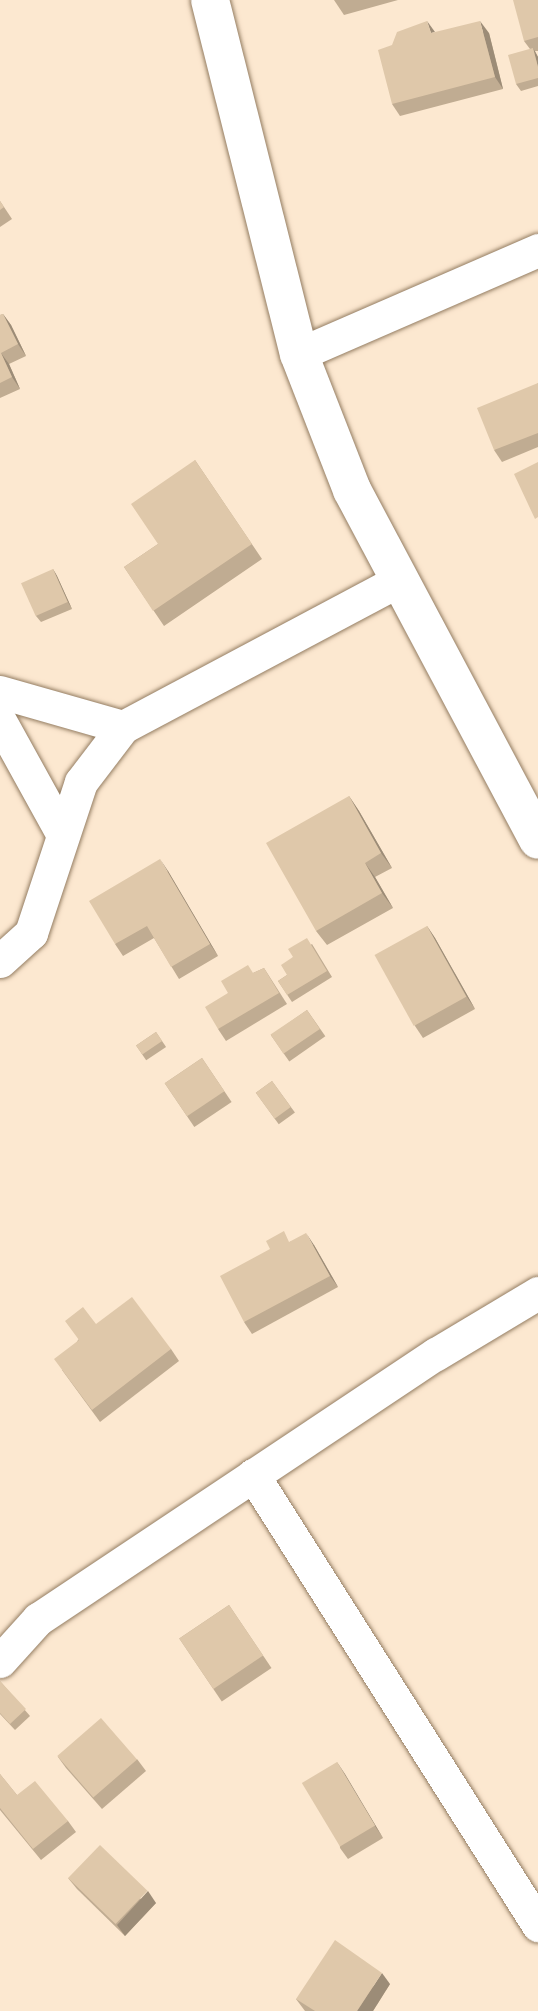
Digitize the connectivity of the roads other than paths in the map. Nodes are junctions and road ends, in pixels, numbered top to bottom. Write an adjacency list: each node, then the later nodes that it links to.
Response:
1 (210, 0): 3 (street)
2 (538, 250): 3 (street)
3 (299, 354): 4 (street)
4 (399, 580): 7 (street); 9 (street)
5 (0, 692): 7 (street)
6 (0, 721): 8 (street)
7 (123, 727): 8 (street)
8 (63, 835): 10 (street)
9 (538, 840)
10 (0, 961)
11 (538, 1293): 12 (street)
12 (253, 1475): 13 (street); 14 (street)
13 (0, 1661)
14 (538, 1924)

